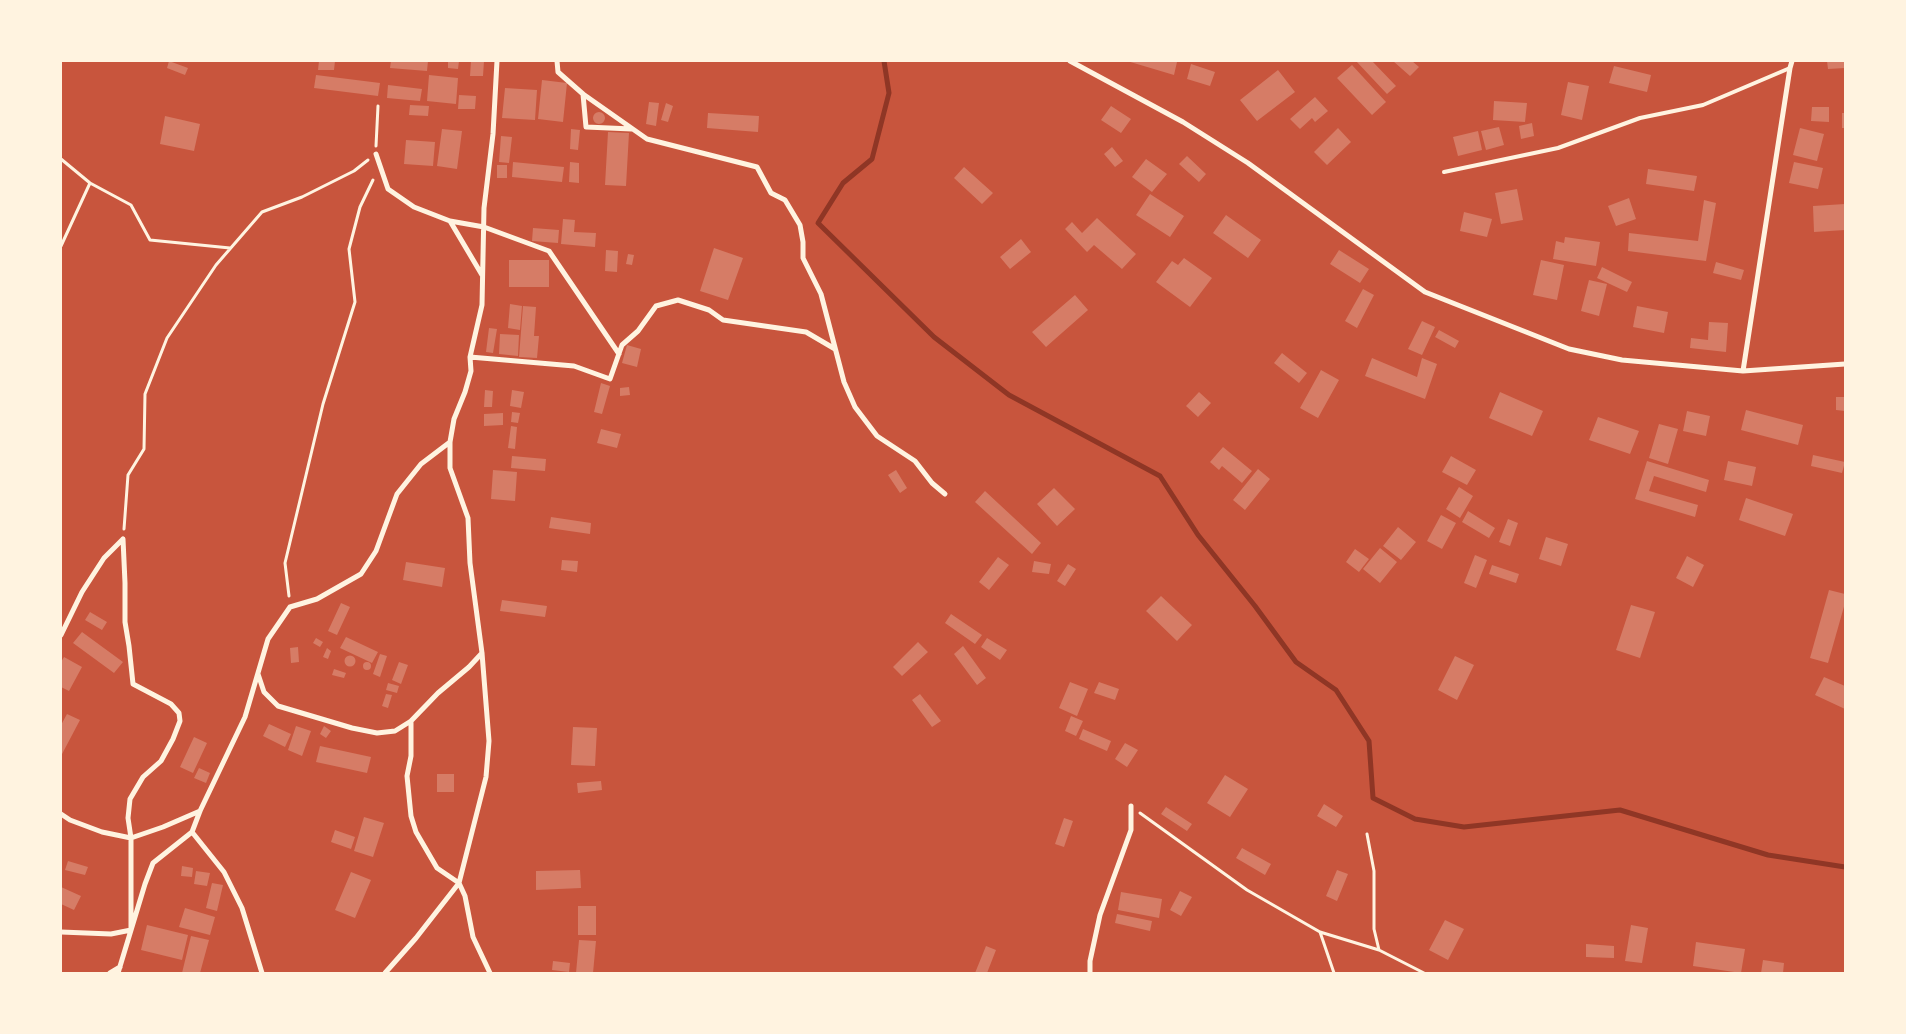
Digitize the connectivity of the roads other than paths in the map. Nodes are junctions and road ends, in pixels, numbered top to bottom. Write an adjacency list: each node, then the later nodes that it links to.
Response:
1 (497, 61): 11 (street)
2 (557, 61): 6 (street)
3 (1070, 61): 17 (street)
4 (1792, 61): 5 (street)
5 (1790, 68): 9 (lane); 17 (street)
6 (582, 94): 7 (street); 7 (street)
7 (632, 129): 13 (street)
8 (376, 154): 10 (street)
9 (1444, 172)
10 (450, 221): 11 (street); 12 (street)
11 (484, 227): 12 (street); 14 (street)
12 (482, 275): 15 (street)
13 (836, 349): 14 (street); 19 (street)
14 (619, 354): 15 (street)
15 (470, 357): 18 (street)
16 (1845, 364): 17 (street)
17 (1743, 371)
18 (450, 442): 21 (street); 22 (street)
19 (945, 494)
20 (61, 636): 28 (street)
21 (482, 653): 23 (street); 29 (street)
22 (258, 674): 23 (street); 25 (street)
23 (411, 721): 29 (street)
24 (1130, 806): 37 (street)
25 (200, 811): 27 (street); 28 (street)
26 (61, 814): 28 (street)
27 (192, 832): 30 (street); 34 (street)
28 (131, 838): 30 (street)
29 (459, 883): 35 (street); 36 (street)
30 (131, 930): 31 (street); 32 (street)
31 (61, 932)
32 (119, 970): 33 (street)
33 (110, 973)
34 (262, 973)
35 (385, 973)
36 (490, 973)
37 (1090, 973)

